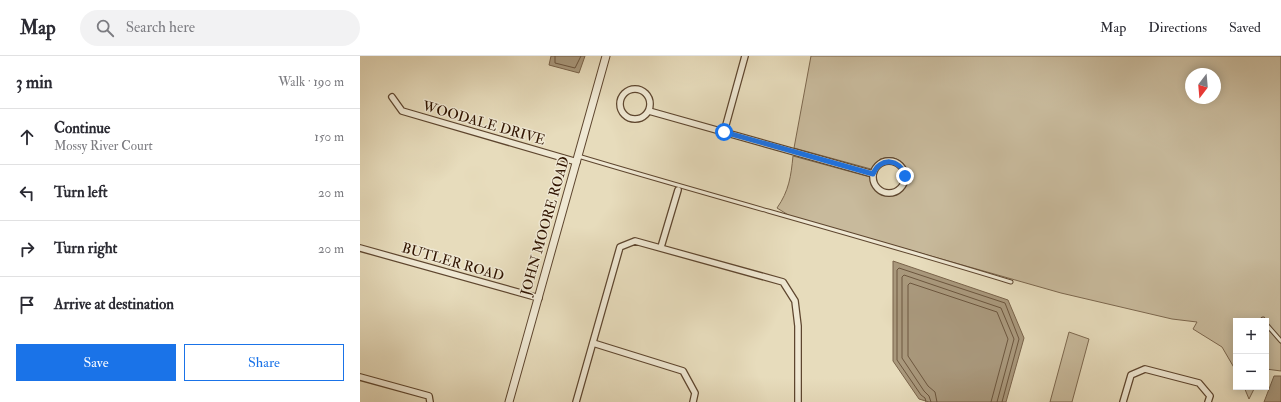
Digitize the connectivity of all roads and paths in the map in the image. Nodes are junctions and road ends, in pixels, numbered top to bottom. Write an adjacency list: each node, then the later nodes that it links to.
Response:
1 (606, 56): 6 (street, JOHN MOORE ROAD)
2 (745, 56): 5 (street)
3 (392, 97): 6 (street, WOODALE DRIVE)
4 (649, 111): 4 (street); 5 (street)
5 (724, 132): 7 (street)
6 (577, 159): 11 (lane); 12 (street, JOHN MOORE ROAD)
7 (873, 174): 7 (street)
8 (678, 190): 9 (street)
9 (661, 247): 15 (street); 21 (street)
10 (360, 248): 12 (street, BUTLER ROAD)
11 (1011, 282)
12 (539, 298): 18 (street, JOHN MOORE ROAD)
13 (1269, 327): 14 (lane)
14 (1281, 341)
15 (593, 343): 19 (street); 20 (street)
16 (360, 377): 17 (street)
17 (430, 402)
18 (509, 402)
19 (576, 402)
20 (692, 402)
21 (798, 402)
22 (1124, 402): 23 (street)
23 (1208, 402)

